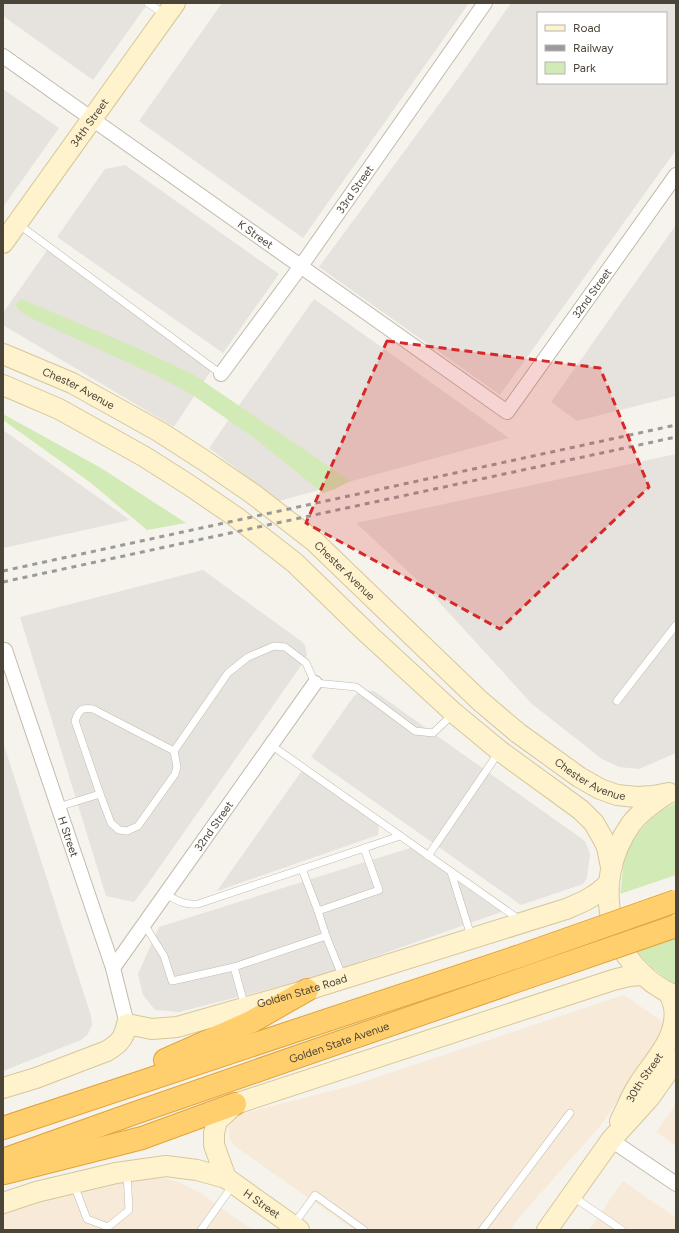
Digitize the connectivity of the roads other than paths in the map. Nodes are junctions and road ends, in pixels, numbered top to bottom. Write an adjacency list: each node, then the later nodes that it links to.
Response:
1 (148, 3): 3 (lane)
2 (485, 3): 8 (street, 33rd Street)
3 (170, 9): 5 (main road, 34th Street)
4 (3, 56): 5 (street, K Street)
5 (93, 119): 7 (main road, 34th Street); 8 (street, K Street)
6 (676, 175): 12 (street, 32nd Street)
7 (10, 231): 10 (lane)
8 (301, 266): 10 (street, 33rd Street); 12 (street, K Street)
9 (3, 354): 21 (main road, Chester Avenue)
10 (220, 374)
11 (3, 386): 17 (main road)
12 (507, 412)
13 (676, 625): 16 (lane)
14 (4, 651): 23 (street, H Street)
15 (315, 683): 17 (lane); 18 (street, 32nd Street); 19 (lane)
16 (617, 701)
17 (454, 712): 20 (main road)
18 (271, 745): 24 (lane); 30 (street, 32nd Street)
19 (174, 751): 22 (lane); 22 (lane)
20 (500, 751): 26 (lane); 29 (main road)
21 (672, 791): 29 (main road)
22 (100, 794): 23 (lane)
23 (58, 808): 39 (street, H Street)
24 (400, 836): 25 (lane); 26 (lane)
25 (364, 848): 27 (lane); 32 (lane)
26 (428, 856): 28 (lane)
27 (302, 870): 30 (lane); 32 (lane)
28 (451, 872): 33 (lane); 37 (lane)
29 (609, 875): 33 (main road, Golden State Road); 40 (main road)
30 (165, 894): 34 (street, 32nd Street)
31 (676, 901): 49 (highway, bridge)
32 (318, 911): 36 (lane)
33 (523, 922): 37 (main road, Golden State Road)
34 (144, 924): 38 (lane); 39 (street, 32nd Street)
35 (676, 926): 53 (highway, Golden State Avenue, bridge)
36 (326, 936): 38 (lane); 41 (lane)
37 (472, 938): 41 (main road, Golden State Road)
38 (234, 967): 44 (lane)
39 (113, 968): 45 (street, H Street)
40 (644, 976): 43 (main road); 48 (main road)
41 (343, 978): 42 (main road, Golden State Road)
42 (307, 990): 44 (main road, Golden State Road); 49 (highway)
43 (672, 994): 52 (main road, 30th Street)
44 (246, 1007): 45 (main road, Golden State Road)
45 (127, 1024): 47 (main road)
46 (676, 1060): 52 (main road, 30th Street)
47 (3, 1088)
48 (235, 1104): 55 (highway); 56 (main road)
49 (46, 1113): 51 (highway)
50 (570, 1113): 65 (lane)
51 (3, 1128)
52 (610, 1140): 58 (street); 59 (main road, 30th Street)
53 (3, 1160)
54 (127, 1172): 56 (main road); 57 (main road); 61 (lane)
55 (3, 1174)
56 (230, 1181): 62 (main road, H Street); 63 (lane)
57 (73, 1183): 60 (main road); 61 (lane)
58 (676, 1184)
59 (572, 1196): 66 (main road, 30th Street); 67 (lane)
60 (3, 1203)
61 (107, 1228)
62 (296, 1228): 64 (lane)
63 (201, 1230)
64 (364, 1230)
65 (482, 1230)
66 (547, 1230)
67 (622, 1230)

